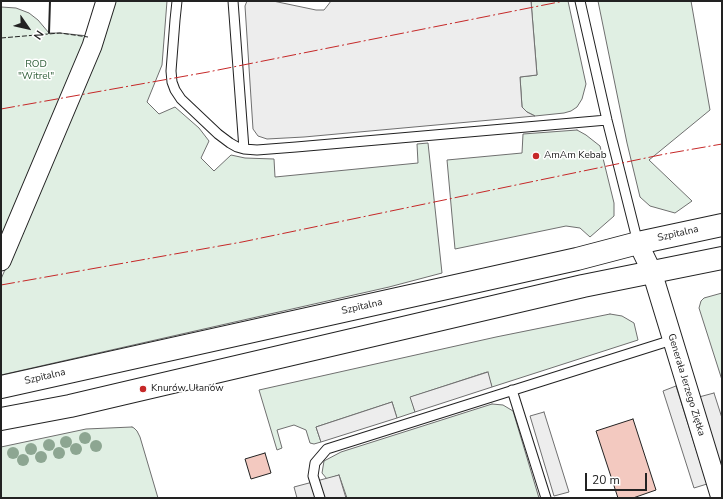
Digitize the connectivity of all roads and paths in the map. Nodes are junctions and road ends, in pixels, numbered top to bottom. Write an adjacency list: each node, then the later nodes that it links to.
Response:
1 (106, 1): 10 (street)
2 (177, 1): 6 (lane)
3 (233, 1): 6 (lane)
4 (580, 1): 5 (lane)
5 (607, 120): 6 (lane); 8 (lane)
6 (244, 149)
7 (722, 225): 8 (street, Szpitalna)
8 (638, 243): 11 (street, Generała Jerzego Ziętka); 13 (street, Szpitalna)
9 (722, 258): 11 (street)
10 (1, 261)
11 (652, 272): 12 (street, Generała Jerzego Ziętka); 15 (street)
12 (672, 340): 14 (lane); 18 (street, Generała Jerzego Ziętka)
13 (1, 387)
14 (512, 390): 16 (lane); 17 (lane)
15 (1, 419)
16 (320, 498)
17 (546, 498)
18 (721, 498)

